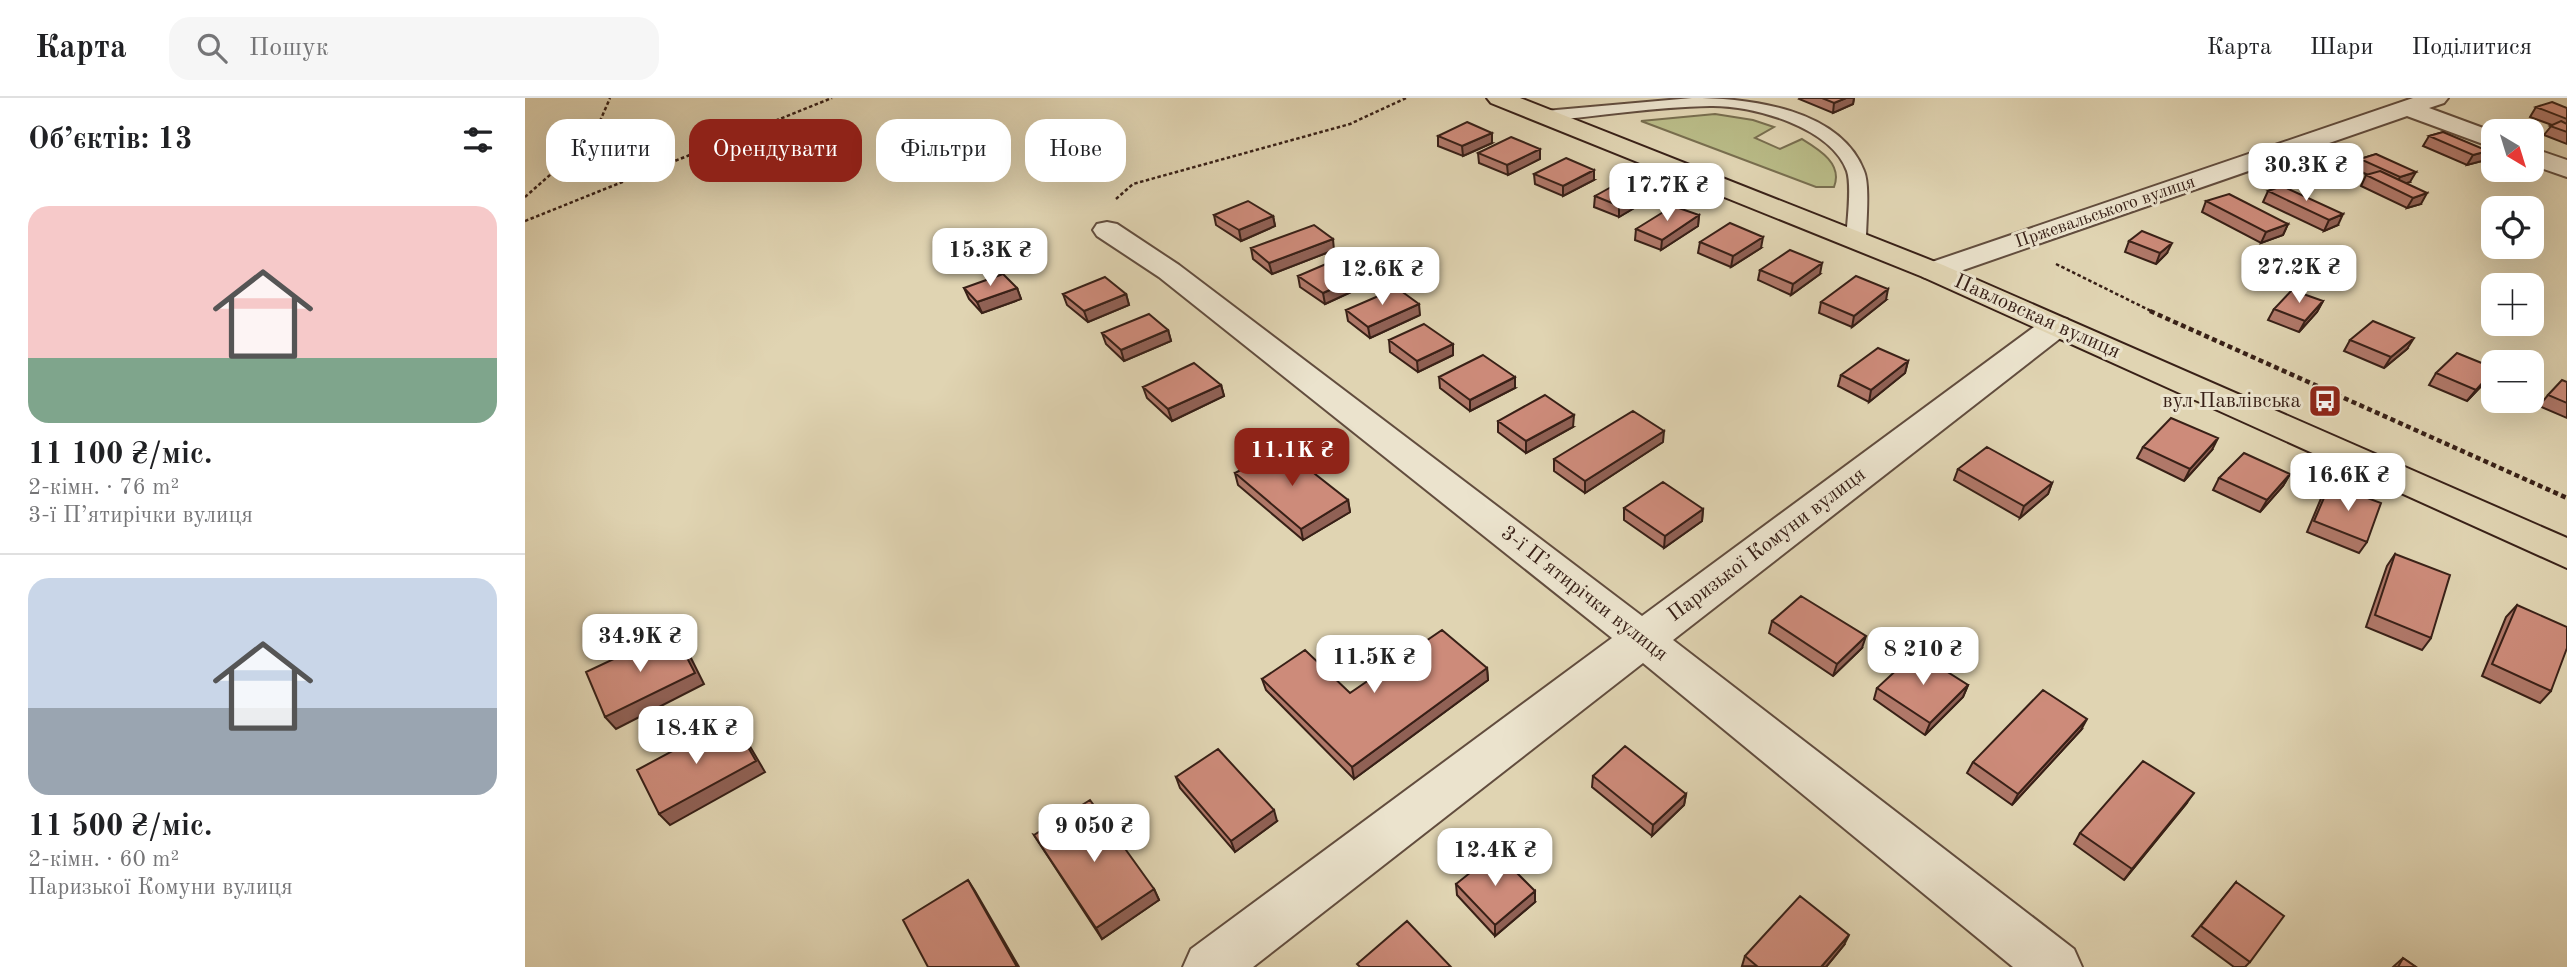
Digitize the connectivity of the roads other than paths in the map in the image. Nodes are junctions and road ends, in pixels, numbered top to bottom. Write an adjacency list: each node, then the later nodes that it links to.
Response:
1 (2436, 98): 3 (street, Пржевальського вулиця)
2 (1503, 99): 4 (main road, Павловская вулиця)
3 (2407, 107): 5 (street); 10 (street, Пржевальського вулиця)
4 (1545, 116): 9 (main road, Павловская вулиця); 9 (lane)
5 (2481, 136)
6 (2545, 161): 7 (street)
7 (2567, 169)
8 (1107, 230): 13 (street, 3-ї П’ятирічки вулиця)
9 (1856, 240): 10 (main road, Павловская вулиця)
10 (1933, 271): 11 (main road, Павловская вулиця)
11 (2056, 326): 12 (main road, Павловская вулиця); 13 (street, Паризької Комуни вулиця)
12 (2567, 554)
13 (1642, 639): 14 (street, Паризької Комуни вулиця); 15 (street, 3-ї П’ятирічки вулиця)
14 (1210, 967)
15 (2055, 967)

